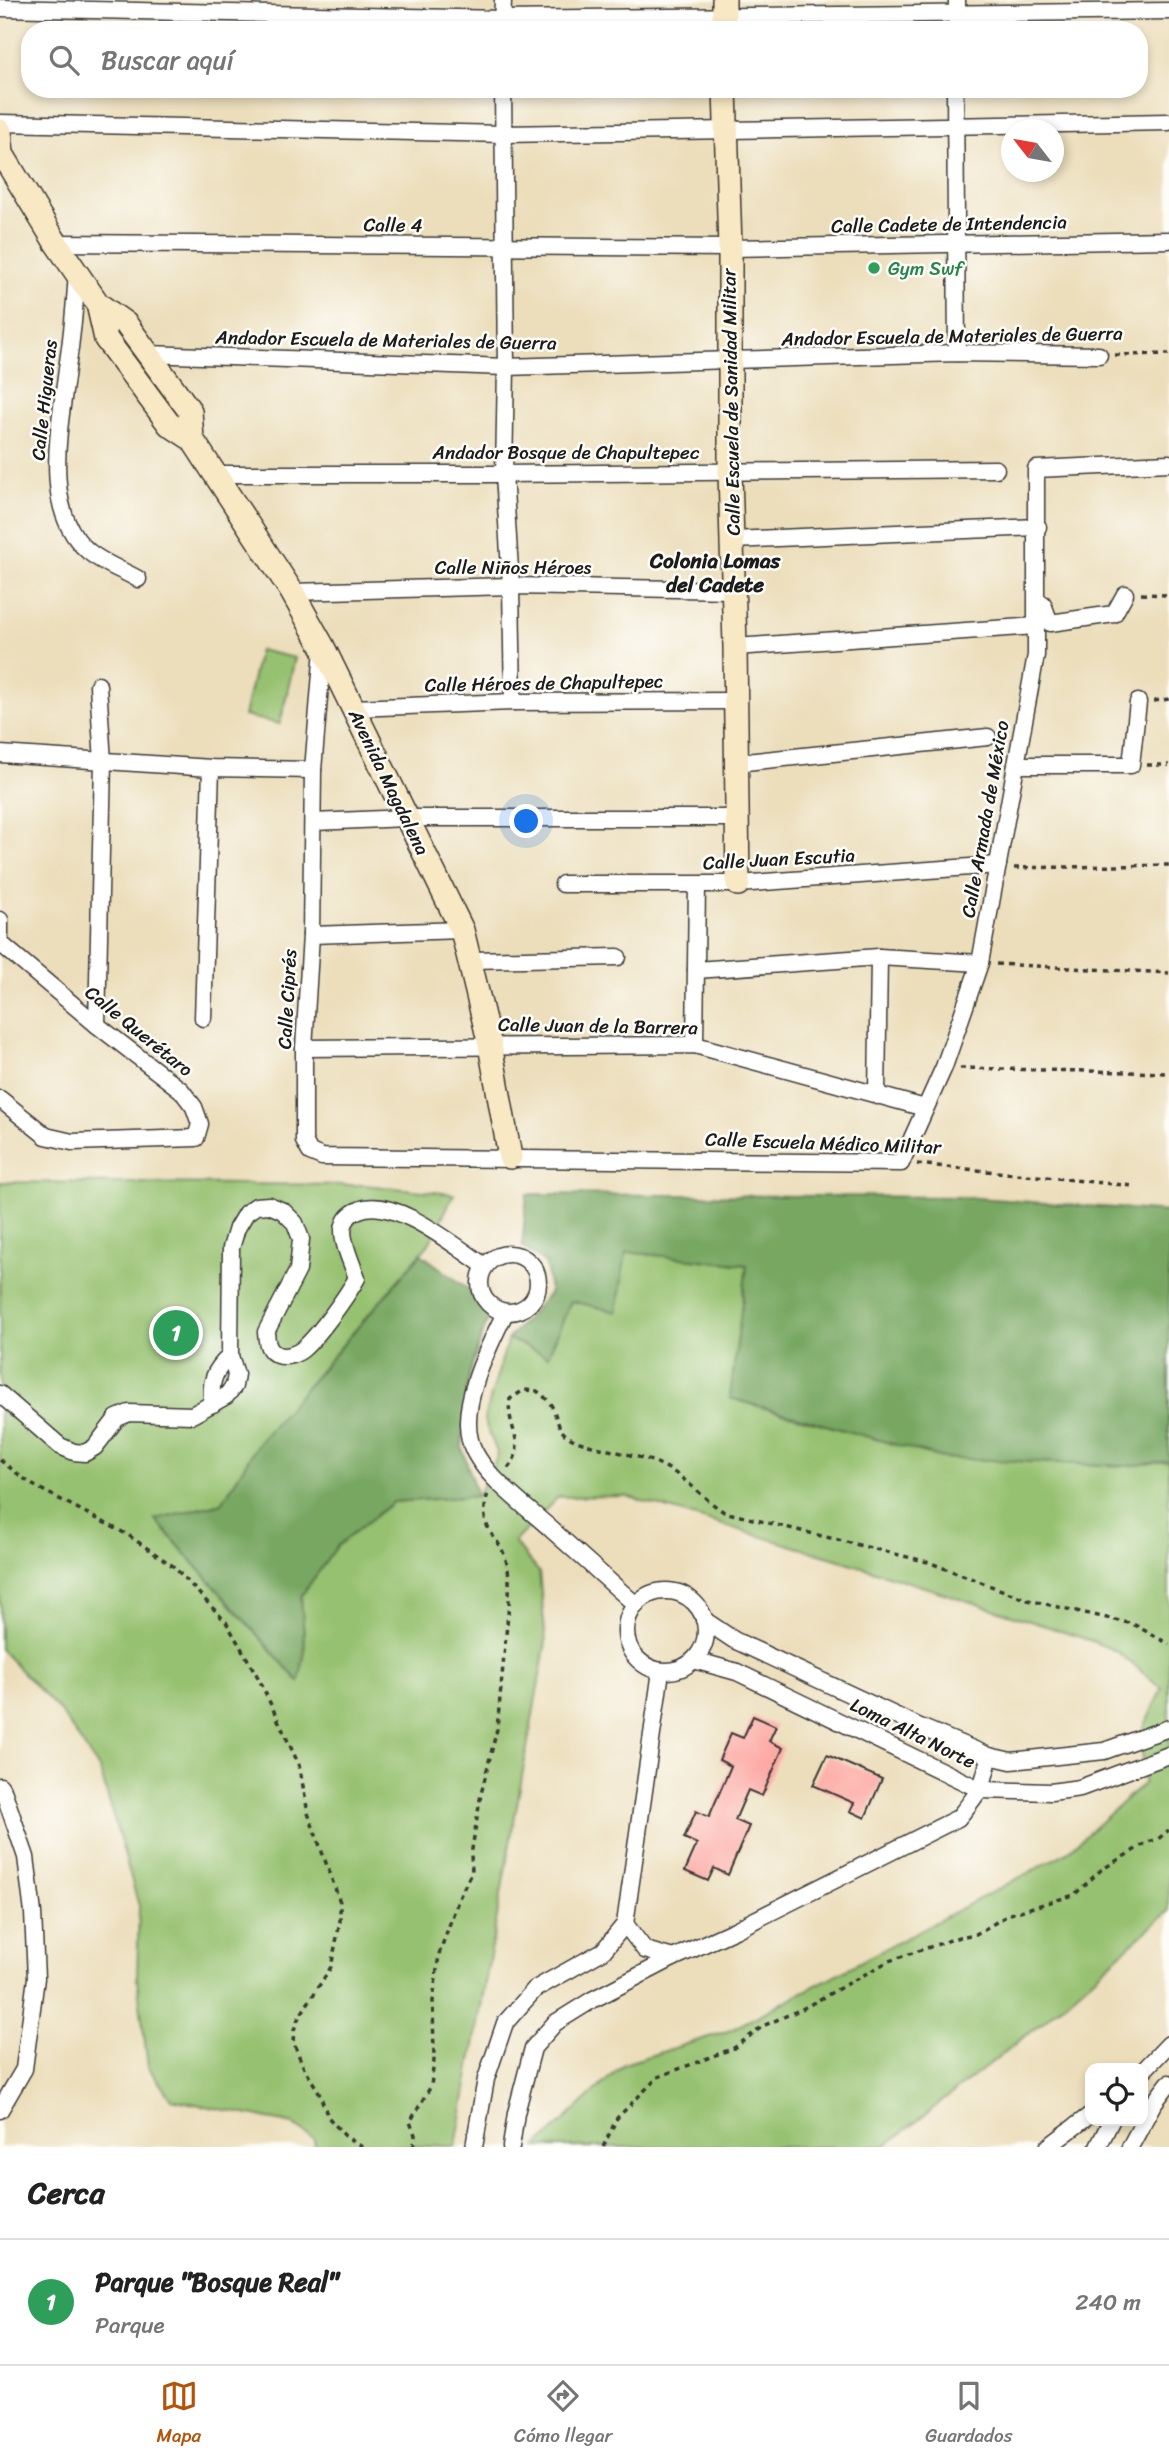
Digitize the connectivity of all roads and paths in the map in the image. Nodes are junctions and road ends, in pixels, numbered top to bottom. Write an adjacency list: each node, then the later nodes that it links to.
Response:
1 (503, 0): 7 (street)
2 (957, 6): 4 (street); 5 (street)
3 (0, 8): 6 (street)
4 (1169, 11)
5 (724, 16): 8 (street)
6 (408, 21)
7 (502, 21)
8 (585, 21)
9 (503, 98): 17 (street)
10 (725, 98): 16 (main road, Calle Escuela de Sanidad Militar)
11 (955, 98): 14 (street)
12 (1169, 122): 14 (street)
13 (0, 123): 17 (street)
14 (954, 124): 16 (street); 21 (street)
15 (0, 131): 18 (main road, Avenida Magdalena)
16 (726, 132): 17 (street); 23 (main road, Calle Escuela de Sanidad Militar)
17 (503, 134): 22 (street)
18 (1, 156): 20 (main road, Avenida Magdalena)
19 (1169, 240): 21 (street, Calle Cadete de Intendencia)
20 (56, 243): 22 (street, Calle 4); 24 (main road, Avenida Magdalena)
21 (955, 245): 23 (street, Calle Cadete de Intendencia); 26 (street)
22 (505, 247): 23 (street, Calle 4); 31 (street)
23 (730, 248): 30 (main road, Calle Escuela de Sanidad Militar)
24 (77, 272): 25 (main road, Avenida Magdalena); 40 (street, Calle Higueras)
25 (99, 304): 27 (main road, Avenida Magdalena); 32 (main road, Avenida Magdalena)
26 (957, 353): 29 (street, Andador Escuela de Materiales de Guerra); 30 (street, Andador Escuela de Materiales de Guerra)
27 (148, 354): 31 (street, Andador Escuela de Materiales de Guerra); 32 (main road, Avenida Magdalena)
28 (1169, 354): 29 (path, Andador Escuela de Materiales de Guerra)
29 (1099, 355)
30 (730, 361): 31 (street, Andador Escuela de Materiales de Guerra); 35 (main road, Calle Escuela de Sanidad Militar)
31 (506, 367): 37 (street)
32 (192, 439): 36 (main road, Avenida Magdalena)
33 (1169, 463): 38 (street, Calle Armada de México)
34 (996, 469): 35 (street, Andador Bosque de Chapultepec)
35 (730, 472): 37 (street, Andador Bosque de Chapultepec); 39 (main road, Calle Escuela de Sanidad Militar)
36 (215, 474): 37 (street, Andador Bosque de Chapultepec); 43 (main road, Avenida Magdalena)
37 (503, 474): 41 (street)
38 (1038, 527): 39 (street); 46 (street, Calle Armada de México)
39 (733, 540): 42 (main road, Calle Escuela de Sanidad Militar)
40 (138, 579)
41 (511, 586): 42 (street, Calle Niños Héroes); 43 (street, Calle Niños Héroes); 52 (street)
42 (733, 590): 49 (main road, Calle Escuela de Sanidad Militar)
43 (292, 592): 48 (main road, Avenida Magdalena)
44 (1125, 594): 45 (path); 46 (street)
45 (1169, 595)
46 (1037, 604): 47 (street, Calle Armada de México)
47 (1037, 626): 49 (street); 59 (street, Calle Armada de México)
48 (323, 647): 54 (main road, Avenida Magdalena); 63 (street, Calle Ciprés)
49 (735, 647): 51 (main road, Calle Escuela de Sanidad Militar)
50 (98, 685): 57 (street)
51 (735, 701): 52 (street, Calle Héroes de Chapultepec); 58 (main road, Calle Escuela de Sanidad Militar)
52 (513, 702): 54 (street, Calle Héroes de Chapultepec)
53 (1138, 702): 60 (street)
54 (353, 708): 64 (main road, Avenida Magdalena)
55 (988, 737): 58 (street)
56 (0, 754): 57 (street)
57 (103, 762): 62 (street); 83 (street)
58 (736, 763): 65 (main road, Calle Escuela de Sanidad Militar)
59 (1016, 765): 60 (street); 68 (street, Calle Armada de México)
60 (1131, 765): 61 (path)
61 (1169, 765)
62 (211, 768): 63 (street); 82 (street)
63 (313, 770): 66 (street, Calle Ciprés)
64 (406, 818): 65 (street); 66 (street); 73 (main road, Avenida Magdalena)
65 (736, 818): 70 (main road, Calle Escuela de Sanidad Militar)
66 (314, 822): 74 (street, Calle Ciprés)
67 (1169, 865): 68 (path)
68 (1005, 867): 70 (street, Calle Juan Escutia); 79 (street, Calle Armada de México)
69 (563, 884): 71 (street, Calle Juan Escutia)
70 (738, 884): 71 (street, Calle Juan Escutia)
71 (697, 885): 80 (street)
72 (0, 920): 75 (street)
73 (462, 930): 74 (street); 78 (main road, Avenida Magdalena)
74 (311, 934): 86 (street, Calle Ciprés)
75 (0, 943): 83 (street, Calle Querétaro)
76 (618, 957): 78 (street)
77 (879, 957): 79 (street); 80 (street); 89 (street)
78 (471, 960): 84 (main road, Avenida Magdalena)
79 (980, 963): 81 (path); 87 (street, Calle Armada de México)
80 (696, 970): 85 (street)
81 (1169, 973)
82 (203, 1018)
83 (97, 1025): 90 (street, Calle Querétaro)
84 (490, 1045): 85 (street, Calle Juan de la Barrera); 86 (street, Calle Juan de la Barrera); 92 (main road, Avenida Magdalena)
85 (695, 1045): 89 (street, Calle Juan de la Barrera)
86 (304, 1048): 92 (street, Calle Ciprés)
87 (944, 1067): 88 (path); 91 (street, Calle Armada de México)
88 (1169, 1073)
89 (877, 1096): 91 (street, Calle Juan de la Barrera)
90 (0, 1098)
91 (925, 1108): 93 (street, Calle Armada de México)
92 (510, 1157): 93 (street, Calle Escuela Médico Militar)
93 (901, 1163): 94 (path, Calle Escuela Médico Militar)
94 (1134, 1186)
95 (485, 1266): 96 (street); 96 (street); 97 (street)
96 (505, 1313): 99 (street)
97 (0, 1394)
98 (0, 1460): 121 (path)
99 (498, 1480): 100 (street); 102 (path); 122 (path)
100 (636, 1605): 101 (street, Loma Alta Norte); 104 (street)
101 (705, 1620): 103 (street); 107 (street, Loma Alta Norte)
102 (1169, 1644)
103 (694, 1660): 104 (street); 109 (street, Loma Alta Norte)
104 (661, 1671): 111 (street)
105 (1169, 1728): 107 (street, Loma Alta Norte)
106 (1169, 1755): 109 (street)
107 (989, 1756): 109 (street)
108 (0, 1786): 117 (street)
109 (981, 1790): 112 (street, Loma Alta Norte)
110 (1169, 1830): 125 (path)
111 (625, 1924): 112 (street); 123 (street)
112 (673, 1958): 124 (street, Loma Alta Norte)
113 (1169, 2044): 114 (street)
114 (1148, 2066)
115 (1169, 2083): 116 (street)
116 (1148, 2101)
117 (0, 2110)
118 (1085, 2119): 126 (street)
119 (1108, 2126): 127 (street)
120 (1138, 2126): 128 (street)
121 (362, 2147)
122 (414, 2147)
123 (474, 2147)
124 (511, 2147)
125 (603, 2147)
126 (1048, 2147)
127 (1098, 2147)
128 (1129, 2147)

